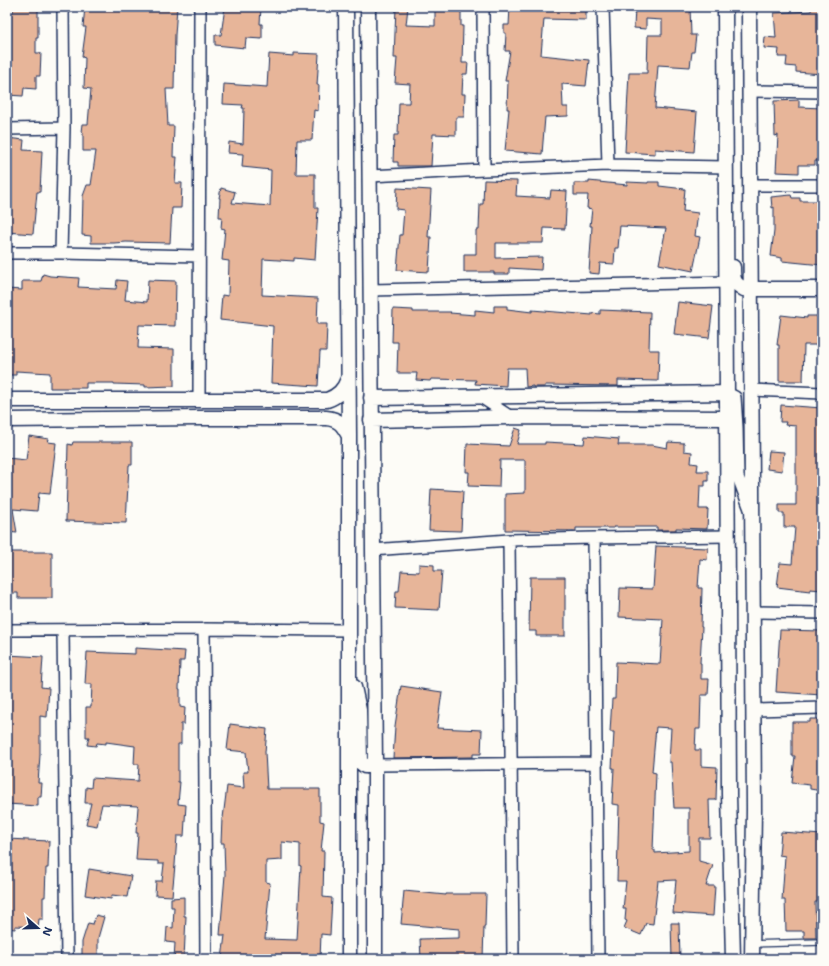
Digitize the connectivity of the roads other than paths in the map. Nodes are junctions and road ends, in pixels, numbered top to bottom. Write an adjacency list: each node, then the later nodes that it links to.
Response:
1 (63, 7): 11 (street)
2 (200, 7): 22 (street)
3 (346, 7): 27 (street)
4 (483, 7): 15 (street)
5 (603, 7): 13 (street)
6 (725, 7): 14 (street)
7 (749, 7): 9 (street)
8 (367, 11): 16 (street)
9 (749, 92): 10 (street); 17 (street)
10 (822, 92)
11 (64, 128): 12 (street); 21 (street)
12 (7, 129)
13 (608, 165): 14 (street); 15 (street)
14 (726, 167): 19 (street)
15 (484, 170): 16 (street)
16 (370, 176): 25 (street)
17 (750, 185): 18 (street); 26 (street)
18 (822, 185)
19 (726, 207): 23 (street); 26 (street)
20 (7, 253): 21 (street)
21 (61, 253): 22 (street)
22 (199, 256): 34 (street)
23 (726, 282): 25 (street); 30 (street)
24 (822, 289): 26 (street)
25 (371, 290): 32 (street)
26 (750, 290): 28 (street)
27 (348, 379): 35 (street); 41 (street)
28 (752, 390): 29 (street); 42 (street)
29 (822, 392)
30 (727, 393): 31 (street); 38 (street); 42 (street)
31 (479, 396): 32 (street); 36 (street)
32 (371, 398): 40 (street)
33 (7, 400): 34 (street)
34 (199, 400): 35 (street)
35 (316, 400): 37 (street)
36 (511, 417): 38 (street); 40 (street)
37 (316, 418): 39 (street); 41 (street)
38 (727, 418): 43 (street)
39 (7, 420)
40 (371, 420): 46 (street)
41 (349, 436): 52 (street)
42 (752, 514): 47 (street)
43 (728, 536): 44 (street); 67 (street)
44 (594, 538): 45 (street); 56 (street)
45 (509, 540): 46 (street); 57 (street)
46 (372, 550): 58 (street)
47 (753, 612): 48 (street); 55 (street)
48 (822, 613)
49 (7, 630): 50 (street)
50 (63, 630): 51 (street); 61 (street)
51 (204, 630): 52 (street); 62 (street)
52 (348, 630): 53 (street)
53 (348, 663): 58 (street); 63 (street)
54 (822, 708): 55 (street)
55 (753, 710): 60 (street)
56 (596, 764): 57 (street); 66 (street)
57 (511, 765): 58 (street); 65 (street)
58 (375, 766): 64 (street)
59 (822, 942): 60 (lane)
60 (752, 944): 68 (street)
61 (67, 959)
62 (206, 959)
63 (348, 959)
64 (375, 959)
65 (513, 959)
66 (598, 959)
67 (733, 959)
68 (752, 959)

